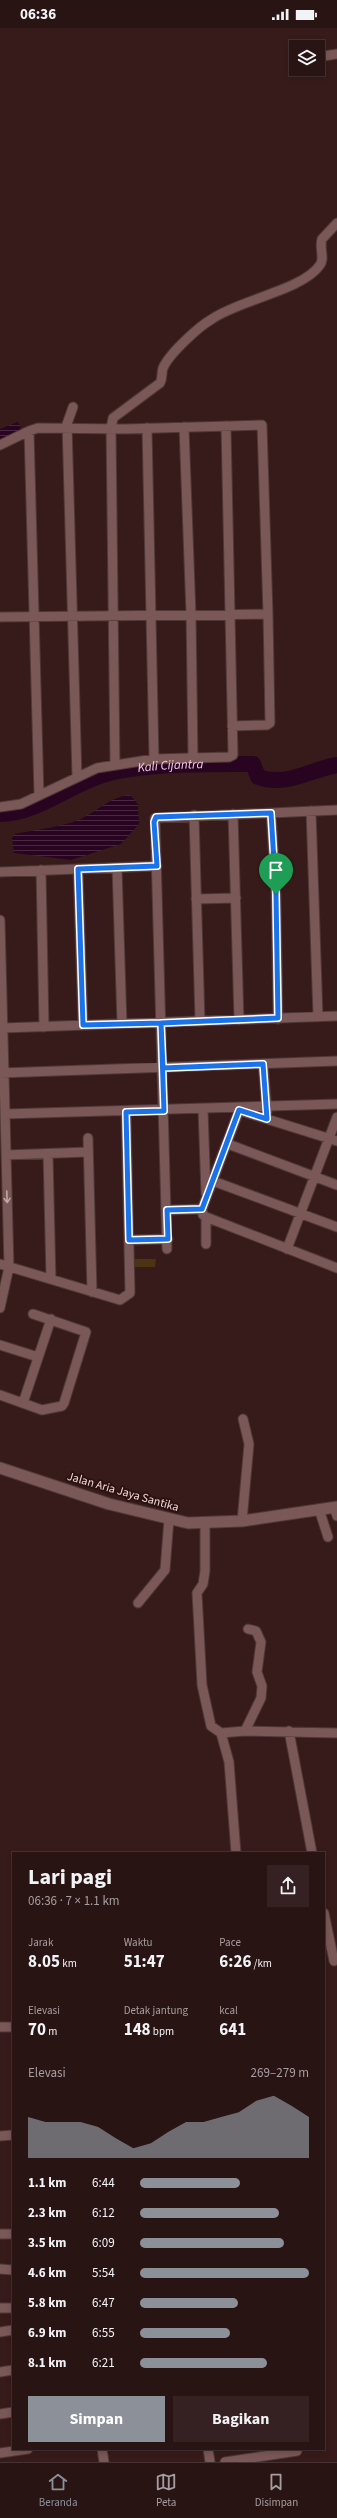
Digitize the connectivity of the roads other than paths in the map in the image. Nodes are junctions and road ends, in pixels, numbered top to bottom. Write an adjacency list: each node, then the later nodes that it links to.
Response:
1 (337, 54): 2 (street)
2 (325, 56)
3 (337, 223): 7 (street)
4 (73, 407): 9 (street)
5 (226, 426): 6 (street); 14 (street); 15 (street)
6 (184, 427): 8 (street); 13 (street)
7 (111, 428): 8 (street); 9 (street); 16 (street)
8 (147, 428): 12 (street)
9 (67, 429): 10 (street); 19 (street)
10 (29, 431): 11 (street); 17 (street)
11 (0, 445)
12 (152, 614): 13 (street); 16 (street); 22 (street)
13 (192, 614): 14 (street); 21 (street)
14 (231, 614): 15 (street); 20 (street)
15 (268, 614): 20 (street)
16 (112, 615): 19 (street); 23 (street)
17 (34, 616): 18 (street); 19 (street); 25 (street)
18 (0, 617)
19 (73, 617): 24 (street)
20 (232, 726): 21 (street)
21 (193, 758): 22 (street)
22 (154, 759): 23 (street)
23 (115, 765): 24 (street)
24 (77, 777): 25 (street)
25 (39, 795): 26 (street)
26 (0, 807)
27 (337, 810): 28 (street)
28 (310, 811): 29 (street); 41 (street)
29 (271, 813): 30 (street); 42 (street)
30 (233, 814): 31 (street); 37 (street)
31 (194, 816): 32 (street); 38 (street)
32 (157, 866): 33 (street); 45 (street)
33 (117, 868): 34 (street); 46 (street)
34 (78, 869): 35 (street); 47 (street)
35 (41, 870): 36 (street); 48 (street)
36 (0, 872)
37 (236, 898): 38 (street); 43 (street)
38 (196, 899): 44 (street)
39 (0, 920): 49 (street)
40 (337, 1016): 41 (street)
41 (318, 1017): 42 (street)
42 (278, 1018): 43 (street)
43 (239, 1020): 44 (street)
44 (200, 1022): 45 (street)
45 (161, 1023): 46 (street); 52 (street)
46 (122, 1024): 47 (street)
47 (83, 1025): 48 (street)
48 (44, 1027): 49 (street)
49 (3, 1028): 53 (street)
50 (337, 1061): 51 (street)
51 (263, 1064): 52 (street); 55 (street)
52 (163, 1068): 53 (street); 58 (street)
53 (2, 1073): 60 (street)
54 (337, 1104): 55 (street)
55 (267, 1107): 56 (street); 62 (street)
56 (240, 1109): 57 (street); 62 (street); 65 (street)
57 (203, 1110): 58 (street); 72 (street)
58 (164, 1111): 59 (street); 73 (street)
59 (126, 1112): 60 (street); 78 (street)
60 (5, 1114): 68 (street)
61 (337, 1117): 64 (street)
62 (267, 1119): 64 (street)
63 (88, 1138): 66 (street)
64 (333, 1140): 69 (street)
65 (228, 1144): 69 (street); 70 (street)
66 (88, 1152): 67 (street); 85 (street)
67 (48, 1154): 68 (street); 84 (street)
68 (6, 1155): 82 (street, one-way to 82)
69 (314, 1177): 71 (street); 75 (street)
70 (213, 1181): 72 (street); 75 (street)
71 (337, 1185)
72 (206, 1199): 74 (street)
73 (167, 1210): 74 (street); 77 (street)
74 (204, 1213): 79 (street); 81 (street)
75 (301, 1213): 76 (street); 81 (street)
76 (337, 1227)
77 (168, 1239): 78 (street); 80 (street)
78 (129, 1240): 85 (street)
79 (206, 1244)
80 (167, 1249)
81 (287, 1249): 83 (street)
82 (5, 1266): 84 (street); 86 (street)
83 (337, 1268)
84 (51, 1279): 85 (street)
85 (92, 1292)
86 (0, 1308)
87 (33, 1314): 88 (street)
88 (51, 1319): 90 (street); 92 (street)
89 (0, 1345): 90 (street)
90 (38, 1357): 92 (street)
91 (0, 1395): 92 (street)
92 (22, 1403)
93 (243, 1419): 98 (street)
94 (0, 1468): 97 (street, Jalan Aria Jaya Santika)
95 (318, 1509): 96 (street, Jalan Aria Jaya Santika); 98 (street, Jalan Aria Jaya Santika); 100 (street)
96 (336, 1510)
97 (169, 1519): 99 (street, Jalan Aria Jaya Santika); 101 (street)
98 (242, 1521): 99 (street, Jalan Aria Jaya Santika)
99 (206, 1523): 105 (street)
100 (328, 1537)
101 (138, 1603)
102 (248, 1629): 103 (street)
103 (245, 1731): 104 (street); 105 (street)
104 (289, 1731): 106 (street); 108 (street)
105 (221, 1733): 107 (street)
106 (337, 1733)
107 (236, 1852)
108 (312, 1852)
109 (325, 1917): 110 (street)
110 (335, 1961): 111 (street)
111 (325, 1963)
112 (0, 2027): 113 (street)
113 (12, 2027)
114 (12, 2135): 115 (street)
115 (0, 2136)
116 (0, 2234): 117 (street)
117 (12, 2234)
118 (0, 2269): 119 (street)
119 (12, 2270)
120 (0, 2308): 121 (street)
121 (12, 2308)
122 (12, 2330): 123 (street)
123 (0, 2332)
124 (12, 2370): 125 (street)
125 (0, 2372)
126 (12, 2412): 127 (street)
127 (0, 2414)
128 (17, 2450): 132 (street)
129 (102, 2450): 135 (street)
130 (208, 2450): 136 (street)
131 (297, 2451): 133 (street)
132 (0, 2453)
133 (275, 2455): 134 (street)
134 (241, 2461): 137 (street)
135 (104, 2462)
136 (210, 2462)
137 (225, 2462)

